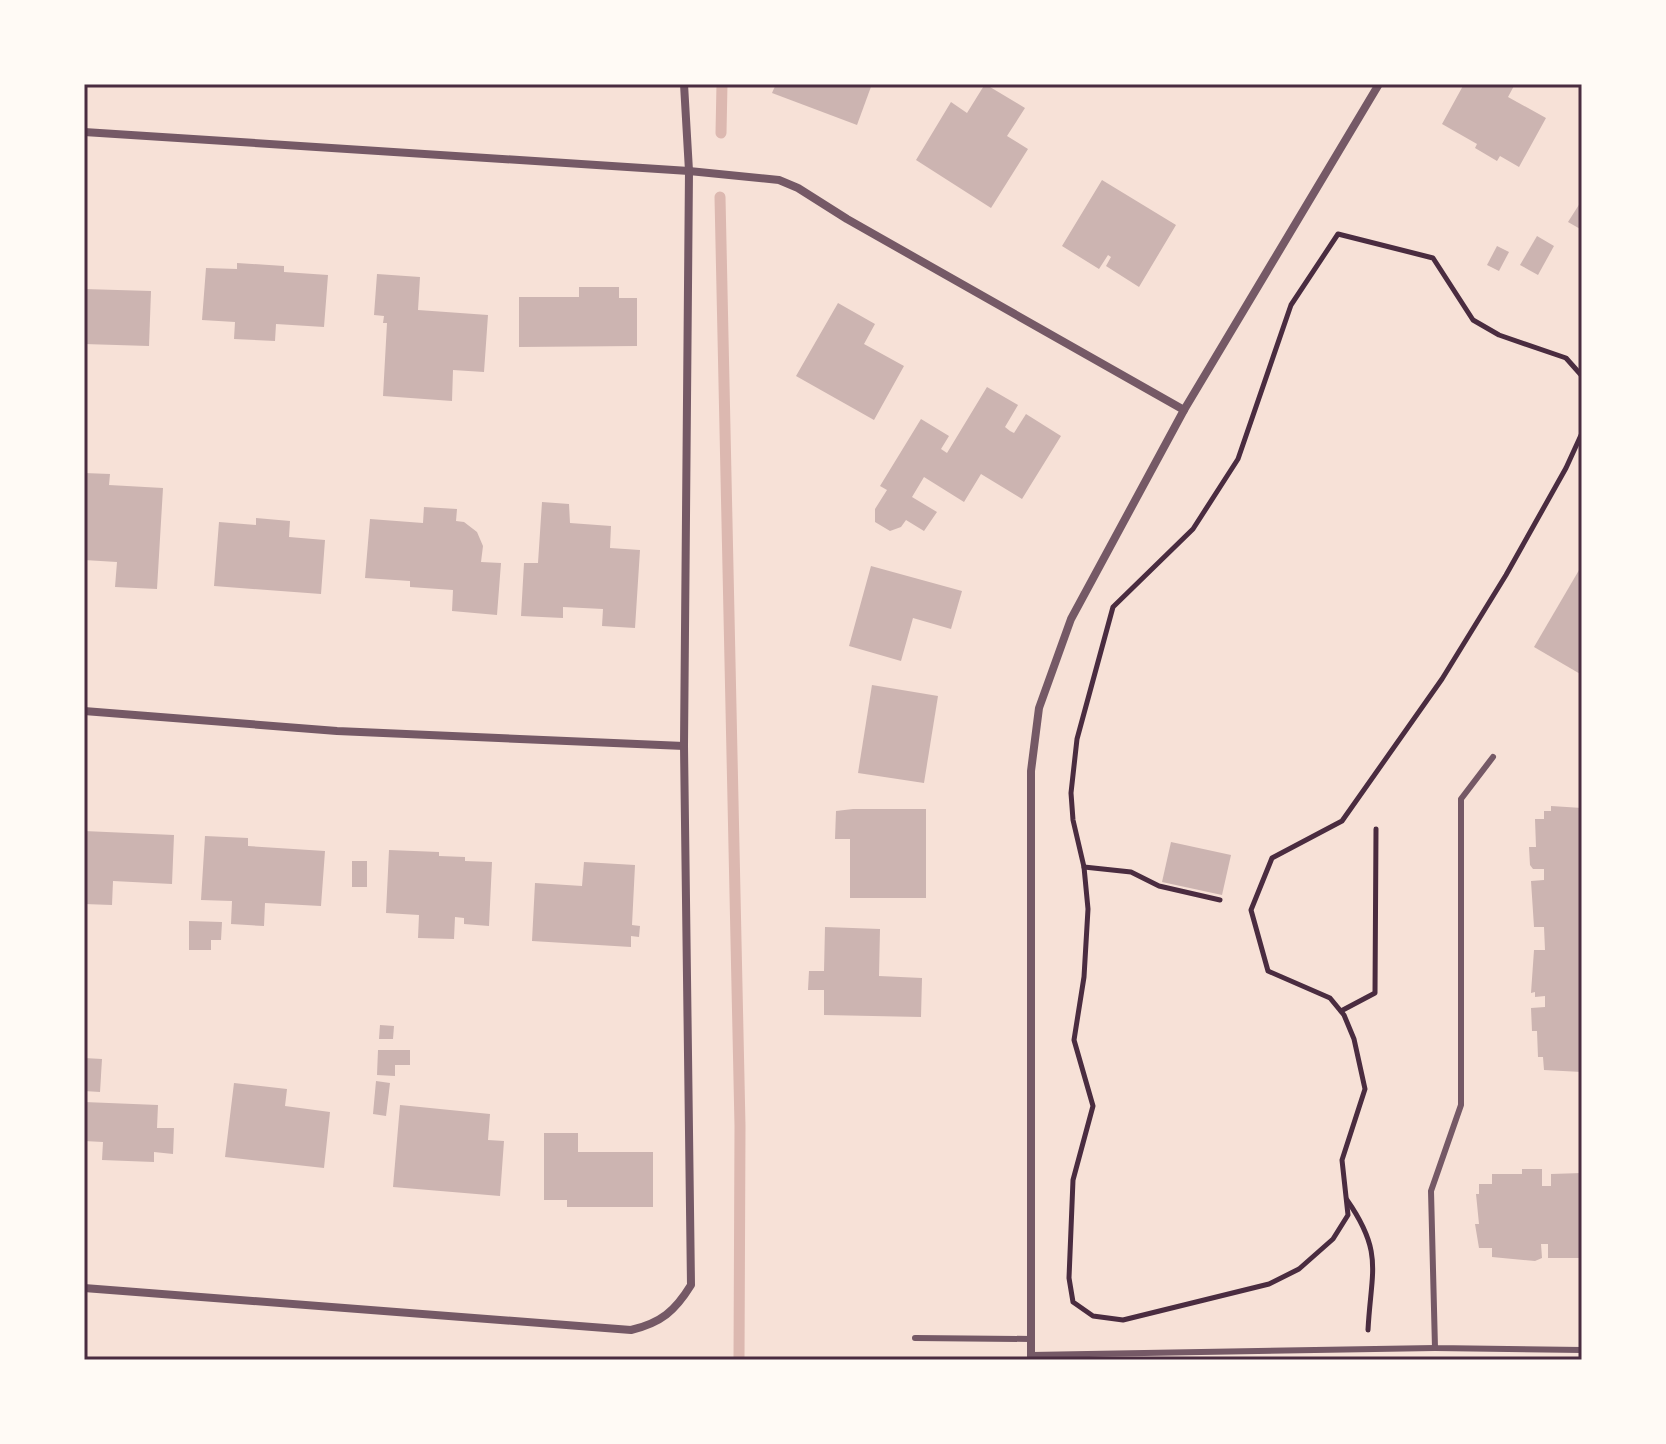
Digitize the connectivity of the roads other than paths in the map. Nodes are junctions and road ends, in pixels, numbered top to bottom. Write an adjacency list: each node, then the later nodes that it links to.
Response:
1 (684, 84): 4 (street)
2 (1379, 84): 5 (street)
3 (84, 132): 4 (street)
4 (689, 171): 5 (street); 7 (street)
5 (1184, 410): 11 (street)
6 (84, 711): 7 (street)
7 (684, 746): 9 (street)
8 (1493, 757): 12 (lane)
9 (84, 1288)
10 (915, 1338): 11 (lane)
11 (1032, 1339): 15 (street)
12 (1435, 1348): 13 (lane); 15 (lane)
13 (1473, 1349): 14 (lane); 16 (lane)
14 (1582, 1350)
15 (1031, 1358)
16 (1473, 1360)

